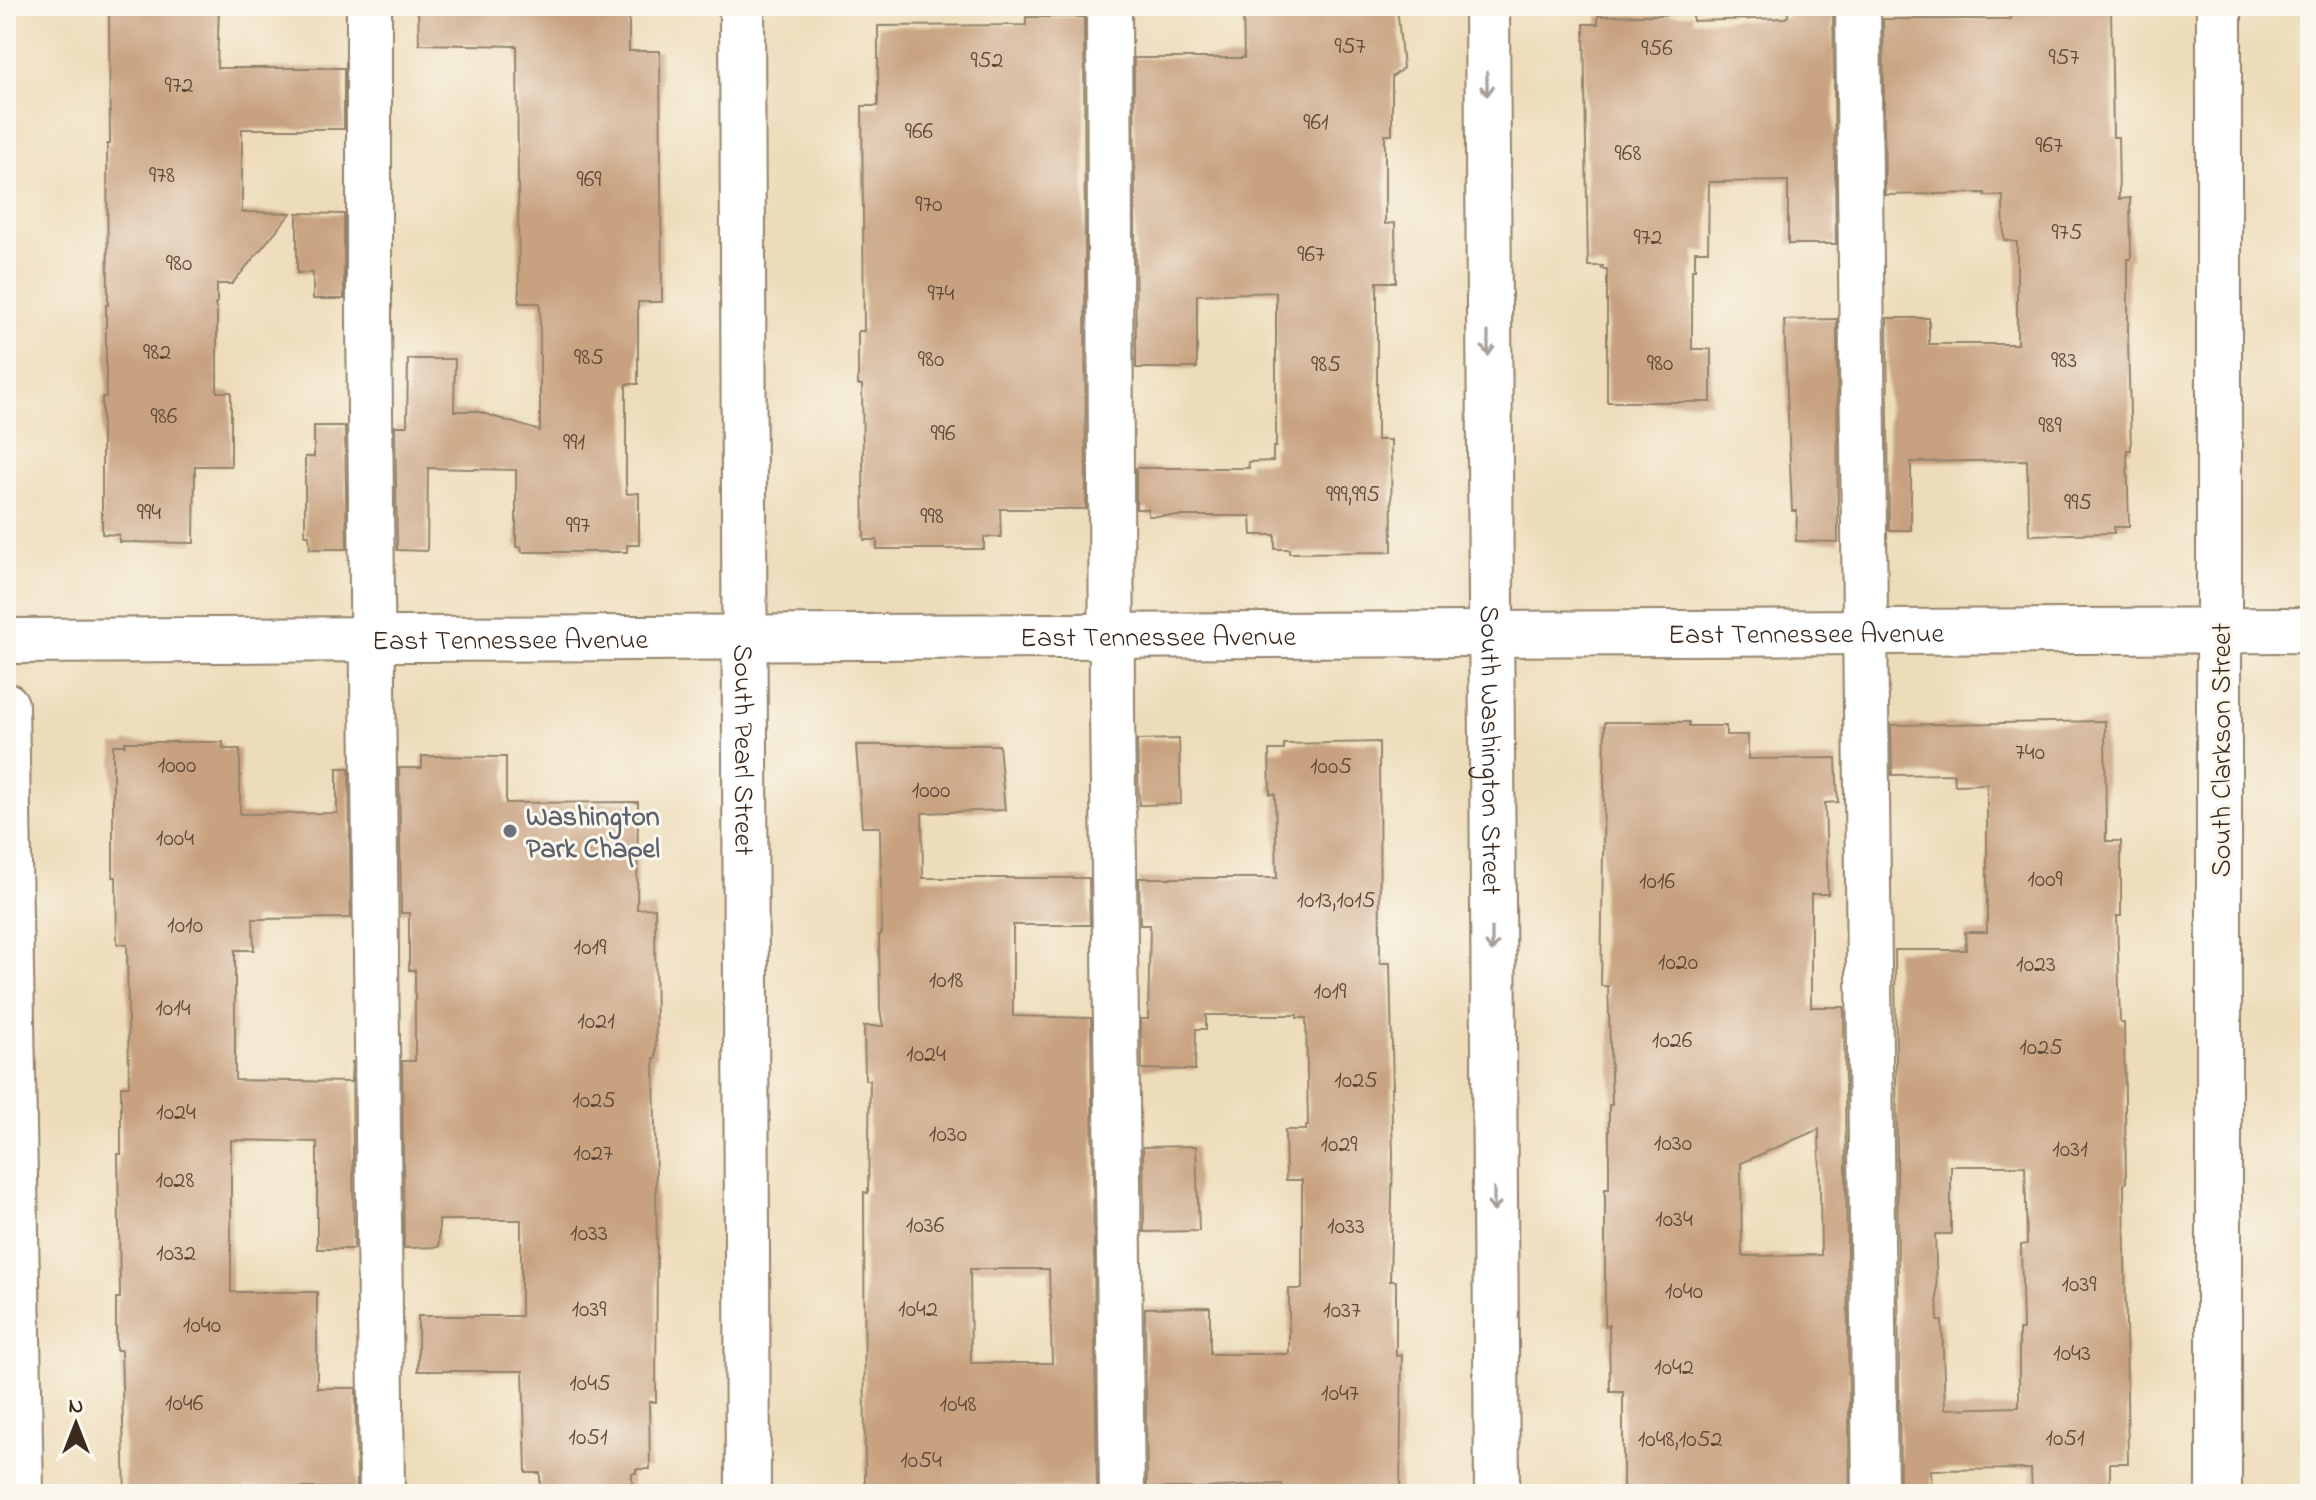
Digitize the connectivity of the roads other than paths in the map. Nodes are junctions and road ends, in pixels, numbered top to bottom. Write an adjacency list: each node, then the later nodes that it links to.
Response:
1 (369, 6): 13 (street)
2 (742, 6): 12 (street, South Pearl Street)
3 (1109, 6): 10 (street)
4 (1487, 6): 11 (street, South Washington Street, one-way to 11)
5 (1858, 6): 9 (street)
6 (2219, 6): 7 (street, South Clarkson Street)
7 (2220, 630): 8 (street, East Tennessee Avenue); 9 (street, East Tennessee Avenue); 22 (street, South Clarkson Street)
8 (2310, 630)
9 (1866, 631): 11 (street, East Tennessee Avenue); 21 (street)
10 (1111, 635): 11 (street, East Tennessee Avenue); 12 (street, East Tennessee Avenue); 19 (street)
11 (1489, 635): 20 (street, South Washington Street, one-way to 20)
12 (745, 637): 13 (street, East Tennessee Avenue); 18 (street, South Pearl Street)
13 (373, 640): 14 (street, East Tennessee Avenue); 17 (street)
14 (6, 641)
15 (6, 705): 16 (street)
16 (21, 1494)
17 (382, 1494)
18 (748, 1494)
19 (1122, 1494)
20 (1497, 1494)
21 (1875, 1494)
22 (2219, 1494)

